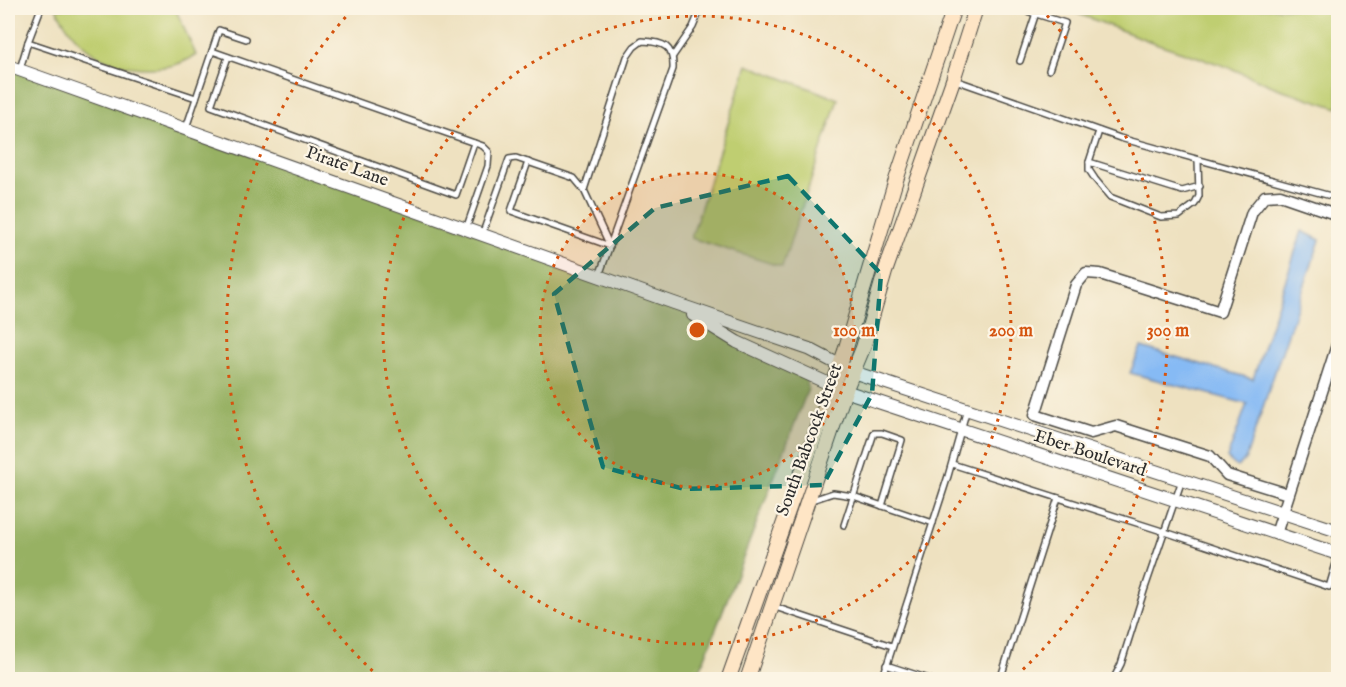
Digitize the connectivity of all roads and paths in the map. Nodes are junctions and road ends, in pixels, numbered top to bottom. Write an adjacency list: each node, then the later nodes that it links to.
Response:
1 (41, 8): 8 (lane)
2 (701, 8): 10 (lane)
3 (954, 8): 33 (main road, South Babcock Street)
4 (976, 8): 15 (main road, South Babcock Street)
5 (1017, 8): 6 (lane)
6 (1036, 14): 12 (lane); 14 (lane)
7 (246, 39): 9 (lane)
8 (28, 42): 13 (lane); 16 (lane)
9 (212, 51): 11 (lane); 16 (lane)
10 (673, 56): 24 (lane); 29 (lane)
11 (228, 57): 19 (lane); 19 (lane)
12 (1020, 62)
13 (13, 68): 17 (street, Pirate Lane)
14 (1049, 70)
15 (953, 80): 18 (lane); 34 (main road, South Babcock Street)
16 (196, 98): 17 (lane)
17 (186, 129): 27 (street, Pirate Lane)
18 (1099, 131): 20 (lane); 22 (lane)
19 (474, 143): 27 (lane)
20 (1198, 160): 23 (lane); 25 (lane)
21 (528, 162): 24 (lane); 28 (lane); 29 (lane)
22 (1089, 162): 23 (lane); 23 (lane)
23 (1200, 186)
24 (584, 190): 29 (lane)
25 (1338, 198)
26 (1338, 215): 38 (street)
27 (466, 229): 28 (street, Pirate Lane)
28 (482, 235): 30 (street, Pirate Lane)
29 (610, 246): 30 (lane)
30 (599, 276): 31 (street, Pirate Lane)
31 (674, 303): 33 (street, Pirate Lane); 35 (street, Pirate Lane)
32 (1338, 342): 52 (street)
33 (839, 365): 34 (street, Eber Boulevard); 35 (main road, South Babcock Street)
34 (853, 372): 36 (main road, South Babcock Street); 37 (street, Eber Boulevard)
35 (831, 385): 36 (street, Eber Boulevard); 69 (main road, South Babcock Street)
36 (844, 391): 39 (street, Eber Boulevard); 57 (main road, South Babcock Street)
37 (967, 409): 39 (lane); 40 (street, Eber Boulevard)
38 (1035, 415): 40 (lane); 52 (street)
39 (961, 430): 45 (lane); 56 (street, Eber Boulevard)
40 (1030, 430): 48 (street, Eber Boulevard)
41 (891, 450): 42 (lane)
42 (899, 453): 44 (lane); 54 (lane)
43 (887, 459): 44 (lane)
44 (896, 462): 47 (lane)
45 (952, 464): 55 (lane); 60 (lane)
46 (884, 473): 47 (lane)
47 (892, 476): 50 (lane)
48 (1182, 480): 56 (lane); 59 (street, Eber Boulevard)
49 (881, 484): 50 (lane)
50 (889, 485): 53 (lane)
51 (878, 493): 53 (lane)
52 (1288, 494): 59 (street)
53 (885, 495): 58 (lane)
54 (853, 496): 57 (lane); 58 (lane); 61 (lane)
55 (1059, 498): 63 (lane); 73 (lane)
56 (1176, 501): 63 (lane); 64 (street, Eber Boulevard)
57 (807, 502): 66 (main road, South Babcock Street)
58 (882, 506): 60 (lane)
59 (1282, 512): 62 (street, Eber Boulevard); 64 (street)
60 (933, 523): 67 (lane)
61 (844, 525)
62 (1338, 531)
63 (1165, 532): 65 (lane); 74 (lane)
64 (1276, 534): 65 (street, Eber Boulevard)
65 (1338, 556)
66 (772, 606): 67 (lane); 70 (main road, South Babcock Street)
67 (892, 646): 68 (lane)
68 (886, 665): 71 (lane); 72 (lane)
69 (728, 680)
70 (747, 680)
71 (882, 680)
72 (932, 680)
73 (1000, 680)
74 (1113, 680)

